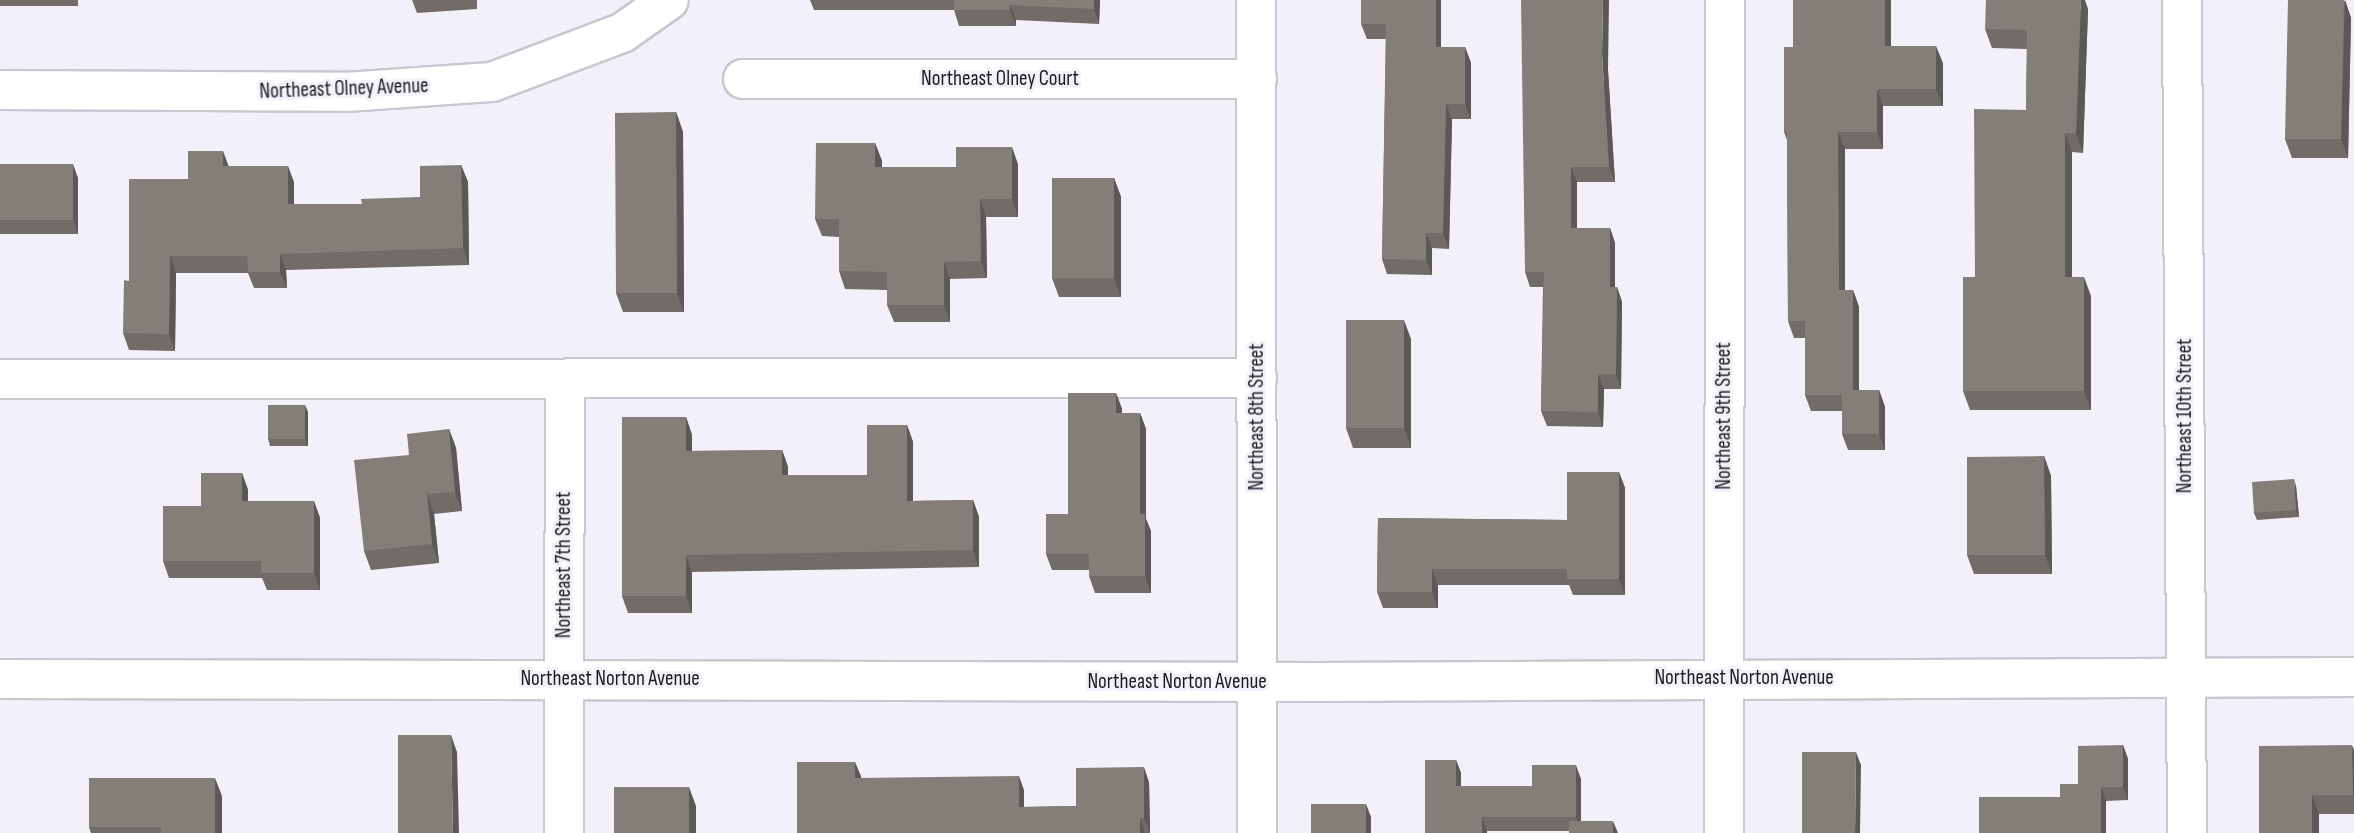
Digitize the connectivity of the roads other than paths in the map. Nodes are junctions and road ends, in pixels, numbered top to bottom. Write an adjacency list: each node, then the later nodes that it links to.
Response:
1 (669, 0): 7 (street, Northeast Olney Avenue)
2 (1256, 0): 6 (street, Northeast 8th Street)
3 (1725, 0): 13 (street, Northeast 9th Street)
4 (2182, 0): 11 (street, Northeast 10th Street)
5 (743, 79): 6 (street, Northeast Olney Court)
6 (1256, 79): 9 (street, Northeast 8th Street)
7 (0, 90)
8 (0, 379): 10 (street)
9 (1256, 379): 10 (street); 16 (street, Northeast 8th Street)
10 (565, 381): 15 (street, Northeast 7th Street)
11 (2187, 677): 12 (street, Northeast Norton Avenue); 13 (street, Northeast Norton Avenue); 20 (street, Northeast 10th Street)
12 (2354, 677)
13 (1724, 678): 16 (street, Northeast Norton Avenue); 19 (street, Northeast 9th Street)
14 (0, 679): 15 (street, Northeast Norton Avenue)
15 (564, 679): 16 (street, Northeast Norton Avenue); 17 (street, Northeast 7th Street)
16 (1257, 682): 18 (street, Northeast 8th Street)
17 (564, 833)
18 (1257, 833)
19 (1724, 833)
20 (2187, 833)

